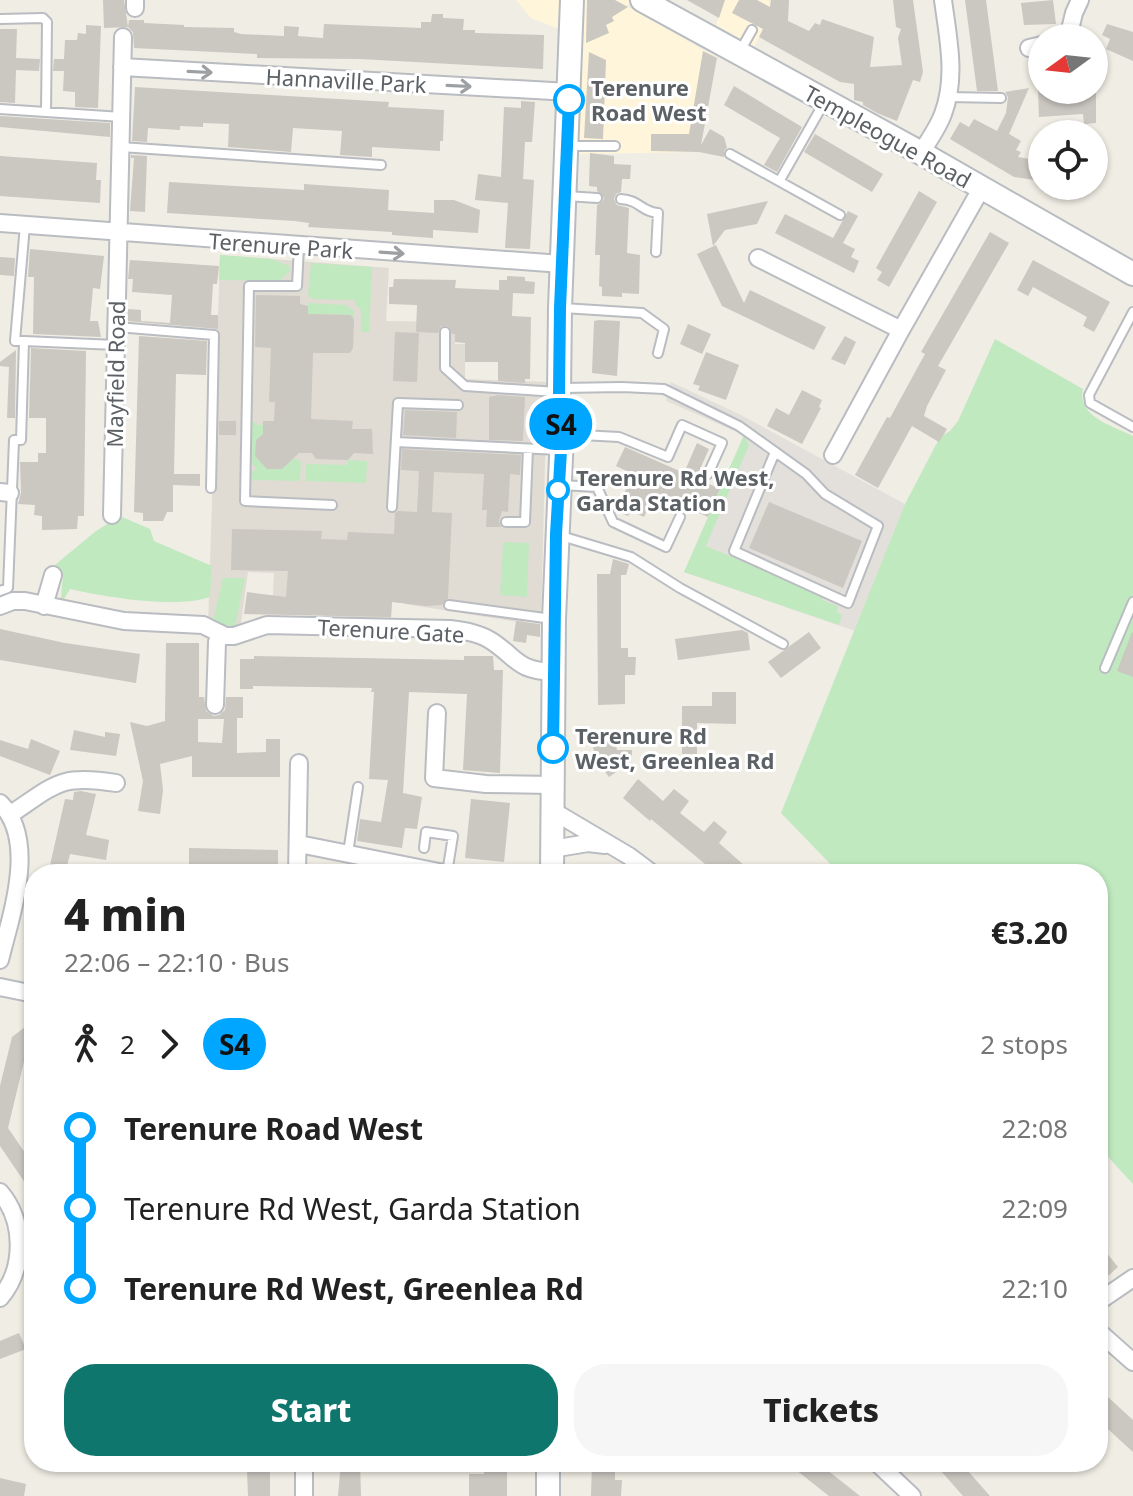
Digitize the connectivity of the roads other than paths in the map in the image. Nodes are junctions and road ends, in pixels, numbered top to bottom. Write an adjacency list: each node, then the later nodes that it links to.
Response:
1 (572, 0): 11 (main road)
2 (642, 0): 9 (main road, Templeogue Road)
3 (943, 0): 12 (street)
4 (1080, 0): 6 (street)
5 (0, 19): 16 (lane)
6 (1071, 24)
7 (752, 30): 9 (lane)
8 (123, 37): 10 (street, Mayfield Road)
9 (739, 54): 14 (main road, Templeogue Road)
10 (122, 67): 11 (street, Hannaville Park, one-way to 11); 17 (street, Mayfield Road)
11 (570, 92): 18 (main road)
12 (948, 97): 13 (lane); 21 (street)
13 (1001, 98)
14 (826, 101): 21 (main road, Templeogue Road); 24 (lane)
15 (0, 109): 16 (lane)
16 (46, 112): 17 (lane)
17 (122, 117): 20 (street, Mayfield Road)
18 (566, 146): 19 (lane); 26 (main road)
19 (615, 146)
20 (121, 147): 23 (lane); 32 (street, Mayfield Road)
21 (921, 153): 25 (main road, Templeogue Road)
22 (730, 154): 24 (lane)
23 (381, 165)
24 (780, 180): 29 (lane)
25 (981, 189): 37 (main road, Templeogue Road); 41 (street)
26 (565, 196): 27 (lane); 36 (main road)
27 (597, 198)
28 (621, 199): 34 (lane)
29 (840, 215)
30 (0, 223): 31 (street, Terenure Park)
31 (25, 225): 32 (street, Terenure Park); 43 (lane)
32 (119, 233): 33 (street, Terenure Park); 40 (street, Mayfield Road)
33 (299, 246): 36 (street, Terenure Park, one-way to 36); 58 (lane)
34 (656, 252)
35 (758, 258): 41 (street)
36 (562, 264): 38 (main road)
37 (1133, 274)
38 (560, 308): 45 (lane); 46 (main road)
39 (1133, 312): 48 (lane)
40 (116, 327): 44 (street, Mayfield Road); 56 (lane)
41 (901, 330): 53 (street)
42 (445, 332): 46 (lane)
43 (24, 341): 44 (lane); 57 (lane)
44 (116, 345): 60 (street, Mayfield Road)
45 (658, 353)
46 (559, 390): 50 (main road); 52 (lane)
47 (458, 405): 49 (lane)
48 (1133, 427)
49 (396, 442): 51 (lane); 59 (lane)
50 (561, 442): 51 (lane); 54 (lane); 55 (main road)
51 (528, 449): 62 (lane)
52 (775, 452): 52 (lane)
53 (833, 455)
54 (708, 474)
55 (558, 485): 61 (lane); 63 (main road)
56 (211, 488)
57 (5, 492): 65 (lane)
58 (332, 505)
59 (392, 507)
60 (112, 515)
61 (680, 517)
62 (506, 522)
63 (556, 534): 70 (main road); 72 (lane)
64 (53, 575): 69 (street)
65 (0, 591)
66 (1133, 602): 73 (lane)
67 (449, 605): 70 (lane)
68 (0, 606): 69 (street, Terenure Gate)
69 (44, 606): 71 (street, Terenure Gate)
70 (554, 619): 74 (main road)
71 (220, 633): 74 (street, Terenure Gate); 75 (street)
72 (783, 644)
73 (1105, 668)
74 (553, 672): 79 (main road)
75 (215, 705)
76 (437, 713): 79 (street)
77 (299, 763): 83 (street)
78 (116, 783): 81 (street)
79 (553, 785): 82 (main road)
80 (358, 787): 87 (lane)
81 (6, 808): 93 (street)
82 (553, 811): 84 (street); 86 (main road)
83 (299, 844): 87 (street); 88 (street)
84 (607, 845): 86 (street); 92 (street)
85 (424, 848): 90 (lane)
86 (552, 849): 91 (main road)
87 (348, 854): 89 (street)
88 (298, 864)
89 (398, 864)
90 (449, 864)
91 (552, 864)
92 (640, 864)
93 (0, 960)
94 (0, 987): 95 (street)
95 (24, 992)
96 (0, 1192): 99 (street)
97 (1133, 1278): 98 (street)
98 (1108, 1295)
99 (0, 1298)
100 (1108, 1340): 101 (street)
101 (1133, 1362)
102 (304, 1472): 105 (street)
103 (548, 1472): 106 (main road)
104 (887, 1472): 107 (street)
105 (304, 1496)
106 (548, 1496)
107 (912, 1496)

